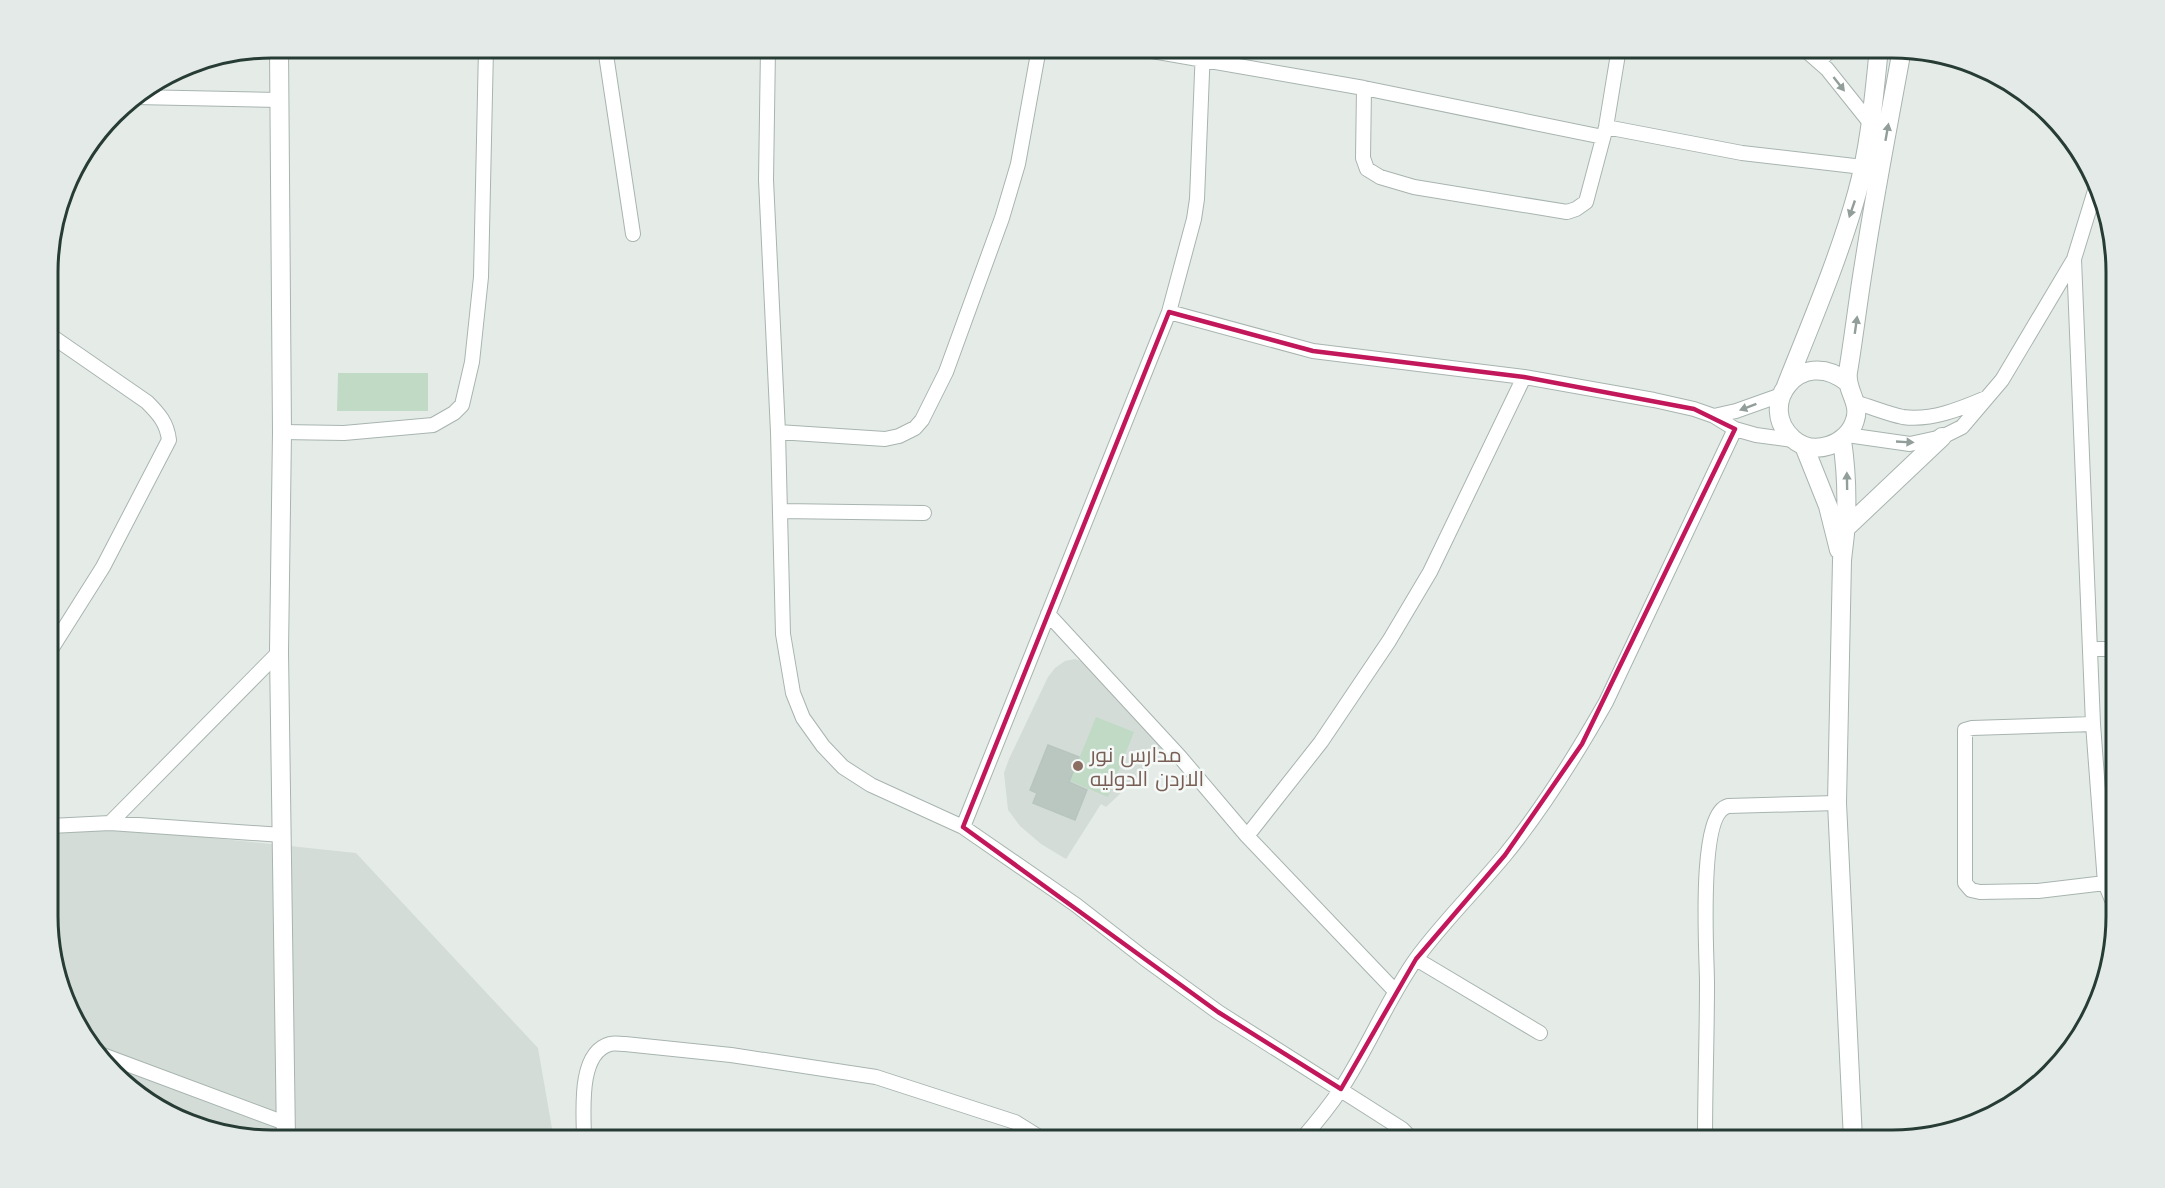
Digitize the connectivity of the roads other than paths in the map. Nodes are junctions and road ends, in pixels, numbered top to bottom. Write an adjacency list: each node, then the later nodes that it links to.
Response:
1 (279, 58): 16 (street)
2 (486, 58): 32 (street)
3 (607, 58): 21 (street)
4 (768, 58): 33 (street)
5 (1037, 58): 33 (street)
6 (1202, 58): 23 (street)
7 (1221, 58): 14 (street)
8 (1617, 58): 18 (street)
9 (1815, 58): 13 (street)
10 (1822, 58): 13 (street)
11 (1878, 58): 17 (street)
12 (1900, 59): 26 (street, one-way to 12)
13 (1819, 61): 17 (street, one-way to 17)
14 (1364, 88): 18 (street); 18 (street)
15 (151, 97): 16 (street)
16 (279, 100): 32 (street)
17 (1871, 124): 19 (street)
18 (1605, 132): 19 (street)
19 (1863, 167): 27 (street, one-way to 27)
20 (2093, 198): 22 (street)
21 (633, 234)
22 (2074, 259): 28 (street); 43 (street)
23 (1169, 312): 25 (street); 41 (street)
24 (59, 341): 42 (street)
25 (1524, 377): 30 (street); 52 (street)
26 (1846, 382): 27 (street); 29 (street)
27 (1784, 391): 30 (street, one-way to 30); 36 (street)
28 (1991, 396): 29 (street); 35 (street)
29 (1857, 403): 34 (street)
30 (1714, 416): 31 (street)
31 (1735, 429): 36 (street); 54 (street)
32 (282, 432): 45 (street)
33 (778, 432): 37 (street)
34 (1845, 437): 35 (street, one-way to 35); 36 (street); 39 (street, one-way to 34)
35 (1942, 437): 39 (street)
36 (1799, 443): 40 (street)
37 (781, 511): 38 (street); 50 (street)
38 (924, 513)
39 (1847, 527): 40 (street)
40 (1842, 560): 47 (street)
41 (1048, 614): 50 (street); 52 (street)
42 (58, 638)
43 (2090, 649): 44 (street); 46 (street)
44 (2106, 649)
45 (279, 652): 48 (street); 51 (street)
46 (2093, 724): 53 (street); 53 (street)
47 (1837, 803): 65 (street); 66 (street)
48 (110, 824): 49 (street); 51 (street)
49 (58, 826)
50 (963, 827): 58 (street)
51 (282, 835): 60 (street)
52 (1247, 836): 55 (street)
53 (2105, 883)
54 (1416, 959): 55 (street); 56 (street)
55 (1395, 992): 58 (street)
56 (1540, 1033)
57 (115, 1060): 59 (street)
58 (1341, 1089): 63 (street); 64 (street)
59 (281, 1130)
60 (286, 1130)
61 (584, 1130): 62 (street)
62 (1028, 1130)
63 (1309, 1130)
64 (1403, 1130)
65 (1705, 1130)
66 (1853, 1130)

